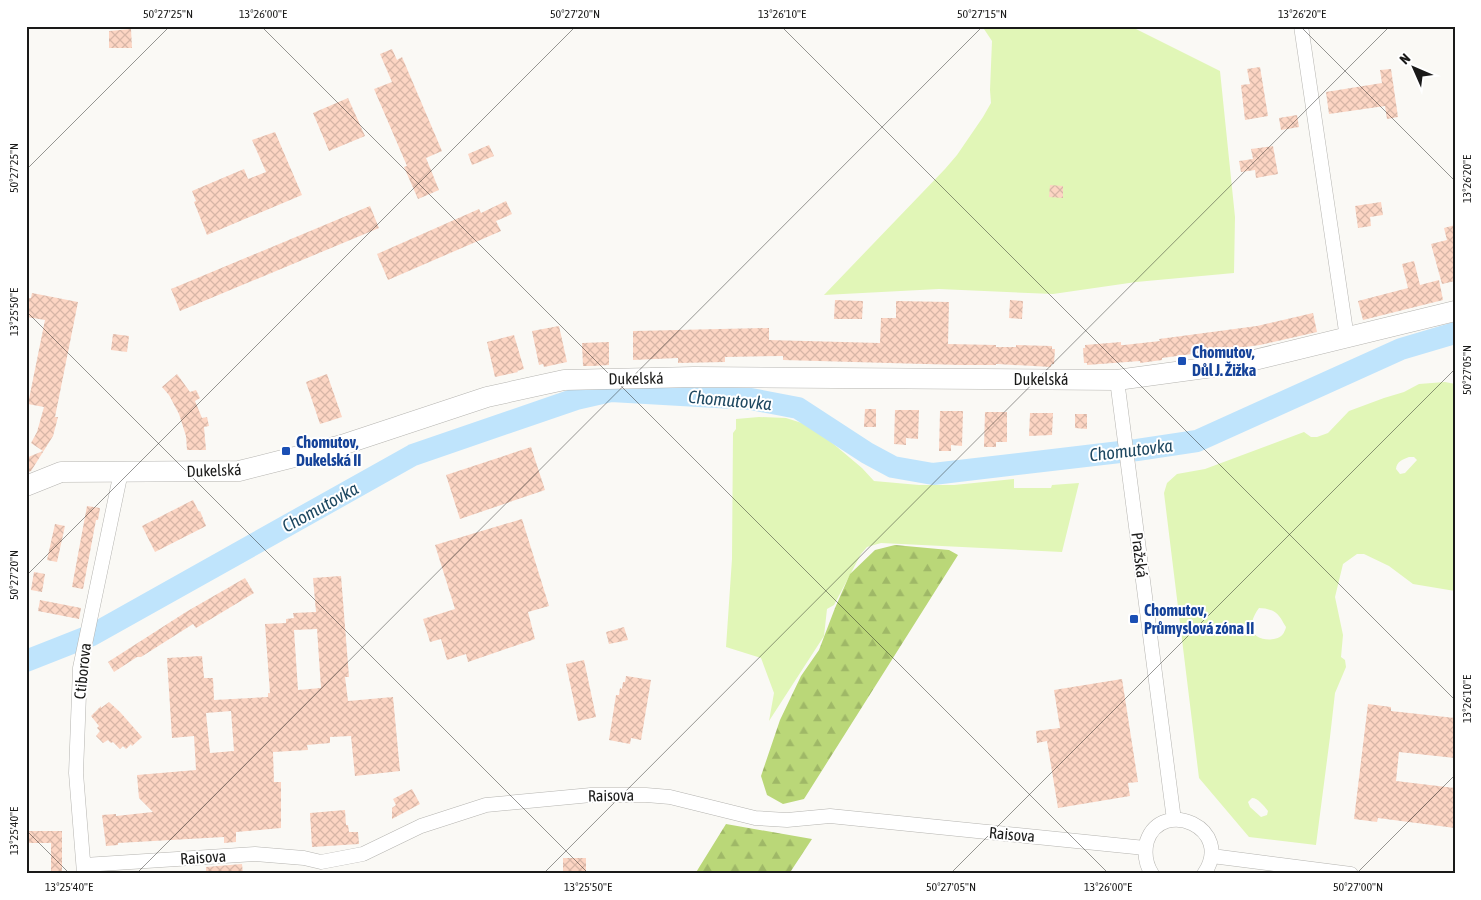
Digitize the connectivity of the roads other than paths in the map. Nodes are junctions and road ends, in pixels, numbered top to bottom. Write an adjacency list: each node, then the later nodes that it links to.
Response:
1 (1301, 26): 3 (street)
2 (1455, 311): 3 (street, Dukelská)
3 (1347, 338): 4 (street, Dukelská)
4 (1117, 380): 5 (street, Dukelská); 7 (street, Pražská)
5 (120, 472): 6 (street, Dukelská); 10 (street, Ctiborova)
6 (26, 486)
7 (1174, 820): 8 (street); 9 (street)
8 (1145, 848): 10 (street, Raisova); 11 (street)
9 (1212, 856): 12 (street); 13 (street)
10 (84, 869)
11 (1152, 874)
12 (1204, 874)
13 (1351, 874)

